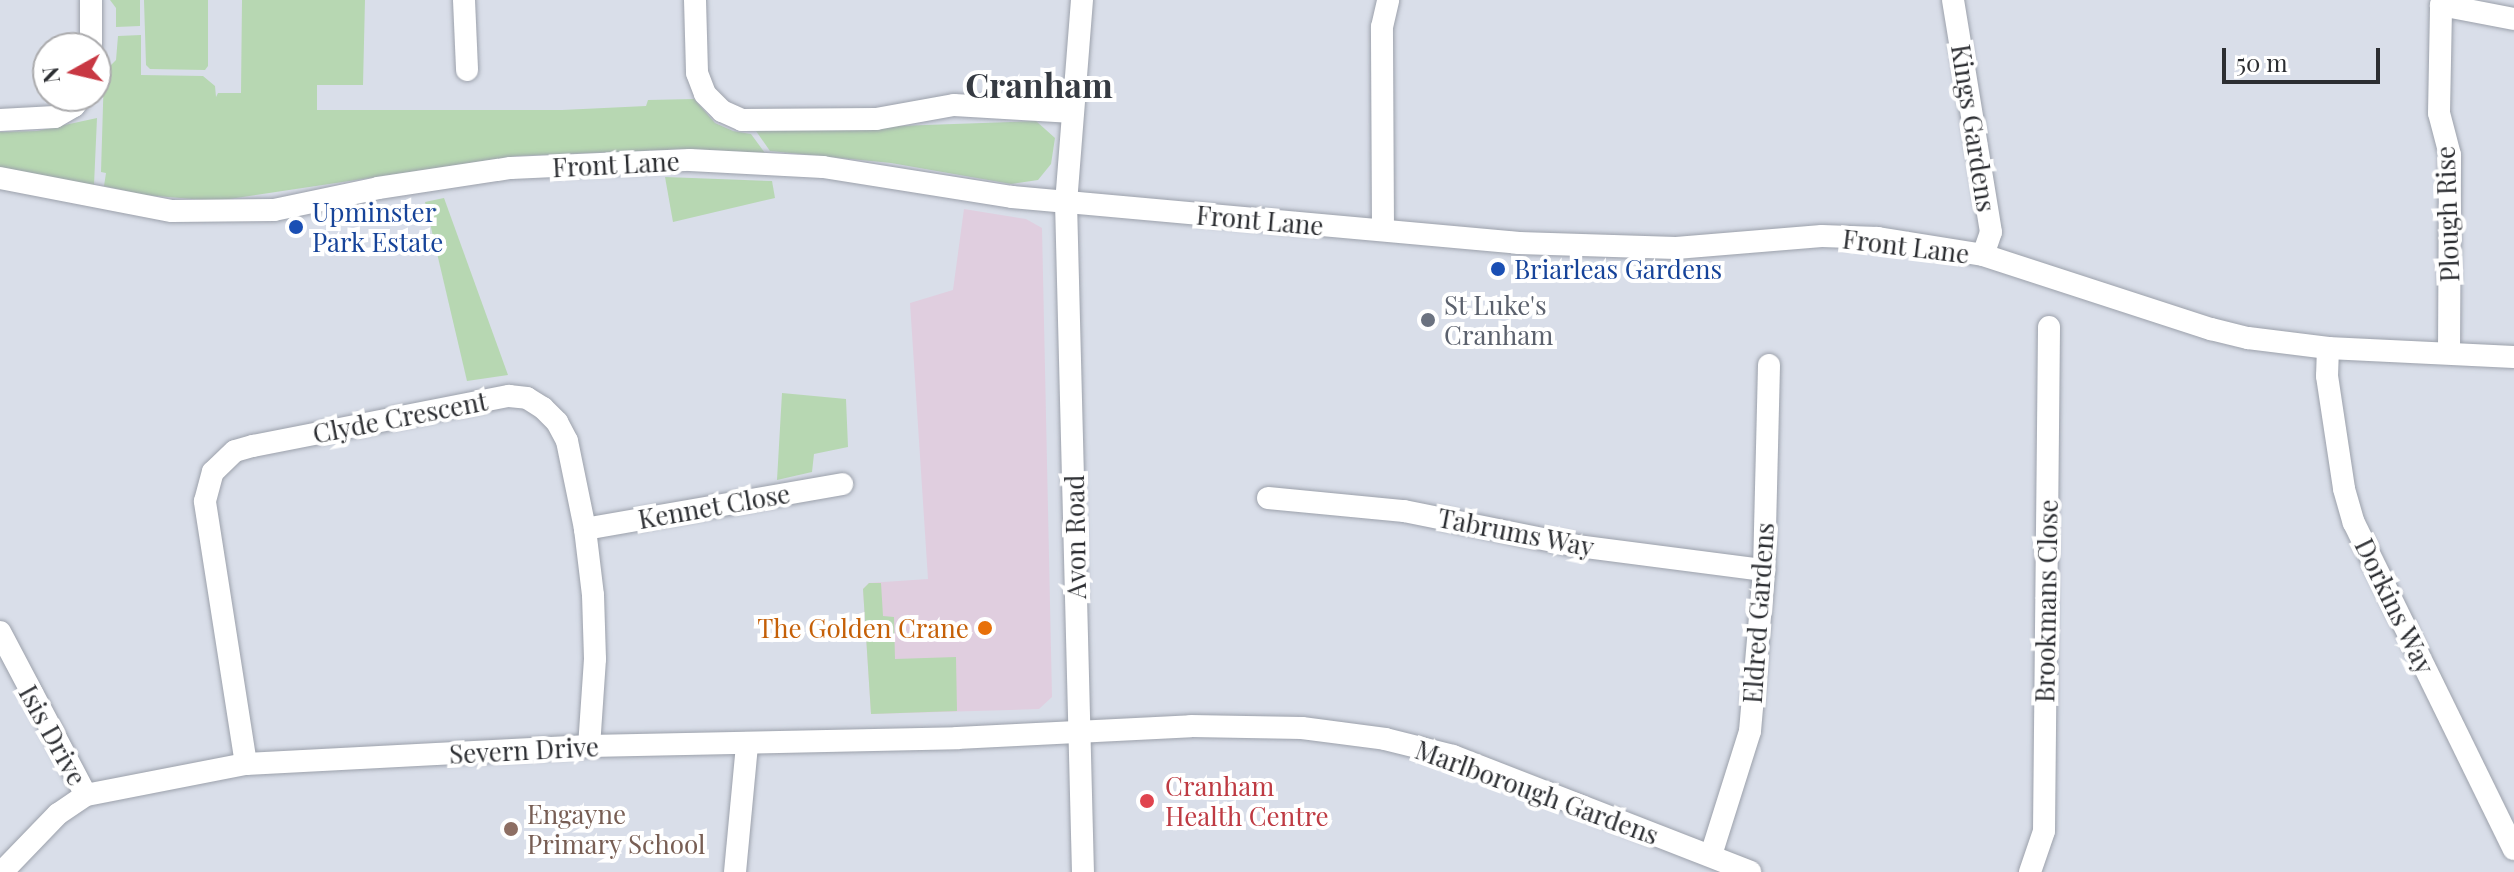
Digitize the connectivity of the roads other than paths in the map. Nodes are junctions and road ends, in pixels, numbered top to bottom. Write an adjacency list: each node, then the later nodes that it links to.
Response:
1 (91, 0): 8 (street)
2 (464, 0): 9 (street)
3 (695, 0): 11 (street)
4 (1082, 0): 11 (street, Avon Road)
5 (1388, 0): 15 (street)
6 (1953, 0): 16 (street, Kings Gardens)
7 (2514, 19): 19 (street, Plough Rise)
8 (91, 32)
9 (467, 70)
10 (64, 112): 12 (street)
11 (1073, 112): 14 (street, Avon Road)
12 (0, 120)
13 (0, 178): 14 (street, Front Lane)
14 (1066, 202): 15 (street, Front Lane); 27 (street, Avon Road)
15 (1383, 230): 16 (street, Front Lane)
16 (1983, 255): 18 (street, Front Lane)
17 (2049, 327): 38 (street, Brookmans Close)
18 (2328, 348): 19 (street, Front Lane); 32 (street, Dorkins Way)
19 (2449, 353): 20 (street, Front Lane)
20 (2514, 357)
21 (1769, 365): 25 (street, Eldred Gardens)
22 (842, 484): 24 (street, Kennet Close)
23 (1268, 498): 25 (street, Tabrums Way)
24 (585, 529): 29 (street, Clyde Crescent); 30 (street, Clyde Crescent)
25 (1764, 570): 33 (street, Eldred Gardens)
26 (0, 632): 31 (street, Isis Drive)
27 (1079, 732): 28 (street, Severn Drive); 33 (street, Marlborough Gardens); 36 (street, Avon Road)
28 (747, 744): 29 (street, Severn Drive); 35 (street)
29 (589, 746): 30 (street, Severn Drive)
30 (246, 764): 31 (street, Severn Drive)
31 (86, 795): 34 (street, Severn Drive)
32 (2514, 849)
33 (1711, 855): 37 (street, Marlborough Gardens)
34 (2, 872)
35 (735, 872)
36 (1083, 872)
37 (1750, 872)
38 (2030, 872)

